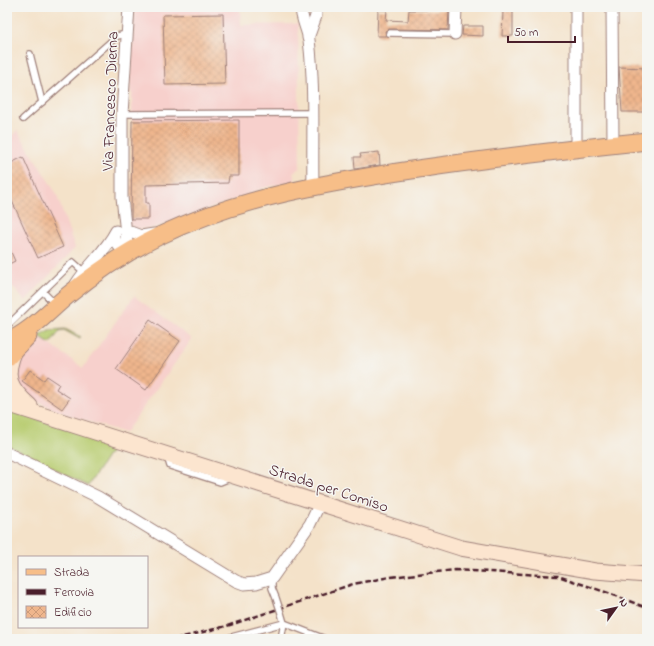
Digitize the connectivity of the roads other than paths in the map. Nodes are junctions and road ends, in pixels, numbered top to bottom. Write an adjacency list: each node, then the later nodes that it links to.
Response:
1 (129, 7): 8 (street, Via Francesco Dierna)
2 (456, 7): 9 (street)
3 (576, 7): 18 (street)
4 (612, 7): 17 (street)
5 (301, 11): 6 (street); 10 (street)
6 (316, 11): 10 (street)
7 (389, 33): 9 (lane)
8 (127, 34): 12 (lane); 14 (street, Via Francesco Dierna)
9 (455, 34)
10 (308, 38): 13 (street)
11 (30, 54): 12 (lane)
12 (42, 102): 15 (lane)
13 (312, 112): 14 (lane); 19 (street)
14 (122, 114): 20 (street, Via Francesco Dierna)
15 (23, 119)
16 (647, 140): 17 (main road)
17 (613, 144): 18 (main road)
18 (576, 149): 19 (main road)
19 (313, 187): 21 (main road)
20 (122, 197): 22 (street); 23 (street)
21 (178, 228): 22 (street); 24 (main road)
22 (125, 230): 24 (street)
23 (114, 235): 24 (street); 25 (street)
24 (128, 252): 27 (main road)
25 (84, 272): 26 (lane); 27 (street)
26 (43, 292): 27 (lane); 28 (lane)
27 (62, 301): 29 (main road)
28 (7, 326)
29 (10, 350): 32 (main road)
30 (7, 393): 32 (main road)
31 (7, 404): 33 (main road, Strada per Comiso)
32 (30, 406): 33 (main road)
33 (62, 421): 35 (main road, Strada per Comiso)
34 (7, 453): 37 (street)
35 (320, 503): 36 (main road, Strada per Comiso); 37 (street)
36 (647, 575)
37 (272, 578): 38 (lane, bridge)
38 (284, 623): 39 (lane); 40 (lane); 41 (lane)
39 (224, 639)
40 (281, 639)
41 (326, 639)

